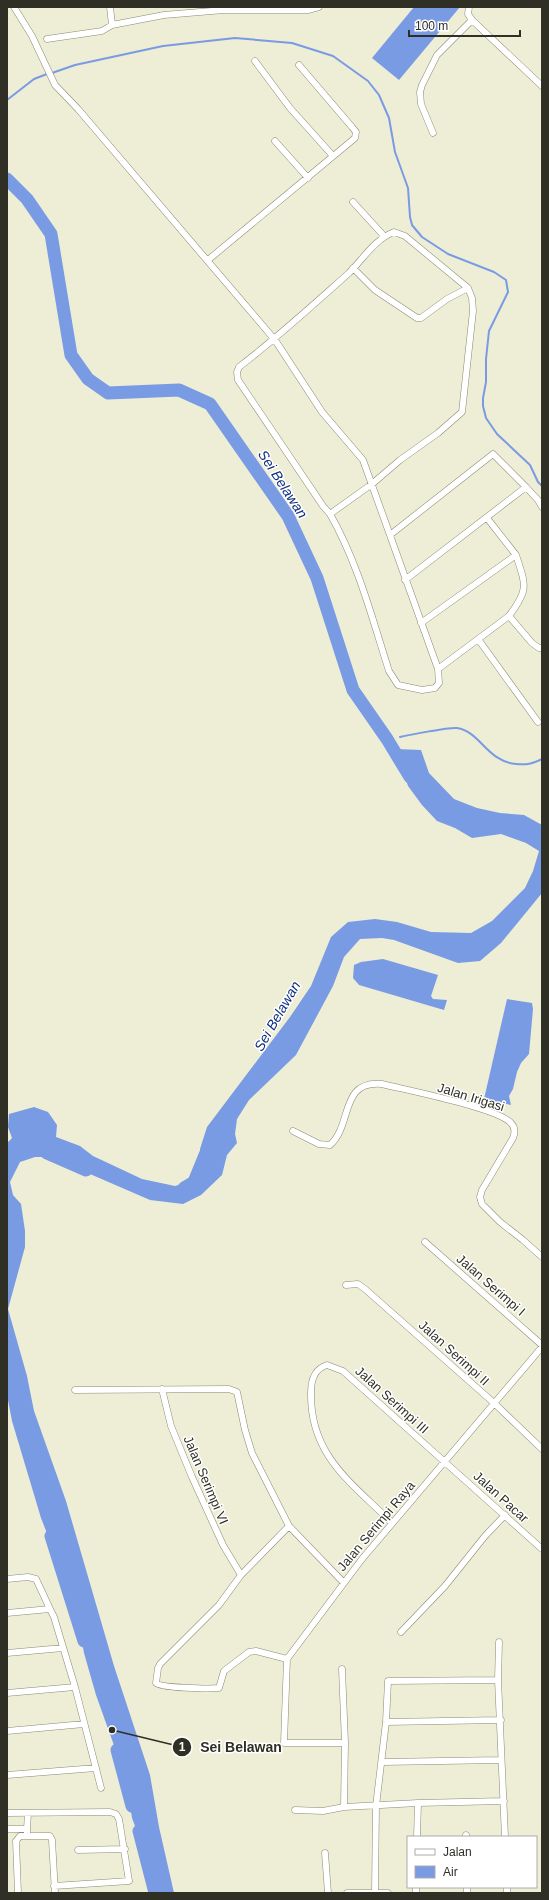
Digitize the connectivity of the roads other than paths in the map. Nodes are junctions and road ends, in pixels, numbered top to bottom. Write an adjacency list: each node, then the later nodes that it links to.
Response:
1 (14, 7): 17 (street)
2 (110, 7): 6 (street)
3 (319, 7): 6 (street)
4 (469, 7): 5 (street)
5 (472, 20): 10 (street); 11 (street)
6 (112, 25): 7 (street)
7 (47, 39)
8 (255, 61): 13 (street)
9 (299, 65): 13 (street)
10 (542, 86)
11 (434, 133)
12 (275, 141): 14 (street)
13 (333, 156): 14 (street)
14 (308, 178): 17 (street)
15 (353, 202): 16 (street)
16 (384, 236): 18 (street); 19 (street)
17 (208, 260): 20 (street)
18 (353, 268): 19 (street); 20 (street)
19 (468, 288): 21 (street)
20 (275, 340): 21 (street); 24 (street)
21 (372, 484): 24 (street); 26 (street)
22 (526, 487): 23 (street); 25 (street); 26 (street)
23 (542, 508)
24 (330, 514): 33 (street)
25 (487, 518): 27 (street); 28 (street)
26 (390, 535): 28 (street)
27 (516, 555): 29 (street); 30 (street)
28 (405, 580): 30 (street)
29 (509, 616): 31 (street); 32 (street)
30 (420, 623): 33 (street)
31 (478, 640): 33 (street); 34 (street)
32 (542, 648)
33 (438, 669)
34 (538, 722)
35 (293, 1132): 37 (street, Jalan Irigasi)
36 (425, 1242): 39 (street, Jalan Serimpi I)
37 (542, 1257)
38 (346, 1285): 42 (street, Jalan Serimpi II)
39 (542, 1346): 42 (street, Jalan Serimpi Raya)
40 (75, 1390): 41 (street)
41 (162, 1390): 47 (street); 49 (street, Jalan Serimpi VI)
42 (494, 1403): 43 (street, Jalan Serimpi II); 44 (street, Jalan Serimpi Raya)
43 (542, 1449)
44 (444, 1461): 45 (street, Jalan Pacar); 46 (street, Jalan Serimpi Raya); 46 (street, Jalan Serimpi III)
45 (505, 1515): 48 (street, Jalan Pacar); 54 (street)
46 (392, 1523): 51 (street, Jalan Serimpi Raya)
47 (289, 1526): 49 (street); 51 (street)
48 (542, 1549)
49 (241, 1575): 58 (street)
50 (7, 1579): 52 (street)
51 (343, 1582): 58 (street, Jalan Serimpi Raya)
52 (50, 1609): 53 (street); 56 (street)
53 (7, 1613)
54 (401, 1632)
55 (499, 1642): 60 (street)
56 (63, 1648): 57 (street); 61 (street)
57 (7, 1653)
58 (287, 1658): 67 (street)
59 (342, 1669): 67 (street)
60 (498, 1680): 63 (street); 64 (street)
61 (75, 1687): 62 (street); 65 (street)
62 (7, 1693)
63 (501, 1720): 64 (street); 68 (street)
64 (386, 1722): 69 (street)
65 (84, 1724): 66 (street); 70 (street)
66 (7, 1732)
67 (344, 1744): 76 (street)
68 (501, 1760): 69 (street); 73 (street)
69 (382, 1762): 75 (street)
70 (96, 1768): 71 (street); 72 (street)
71 (7, 1775)
72 (101, 1788)
73 (504, 1801): 74 (street); 84 (street)
74 (418, 1803): 75 (street); 83 (street)
75 (376, 1806): 76 (street); 89 (street)
76 (344, 1807): 77 (street)
77 (295, 1810)
78 (7, 1813): 79 (street)
79 (28, 1813): 81 (street); 85 (street)
80 (7, 1829): 81 (street)
81 (27, 1829): 82 (street)
82 (27, 1836): 88 (street); 90 (street)
83 (417, 1836)
84 (505, 1836)
85 (125, 1848): 86 (street); 88 (street)
86 (78, 1850)
87 (325, 1853): 92 (street)
88 (54, 1886): 91 (street)
89 (374, 1892): 93 (street); 94 (street)
90 (18, 1893)
91 (55, 1893)
92 (328, 1893)
93 (347, 1893)
94 (388, 1893)

